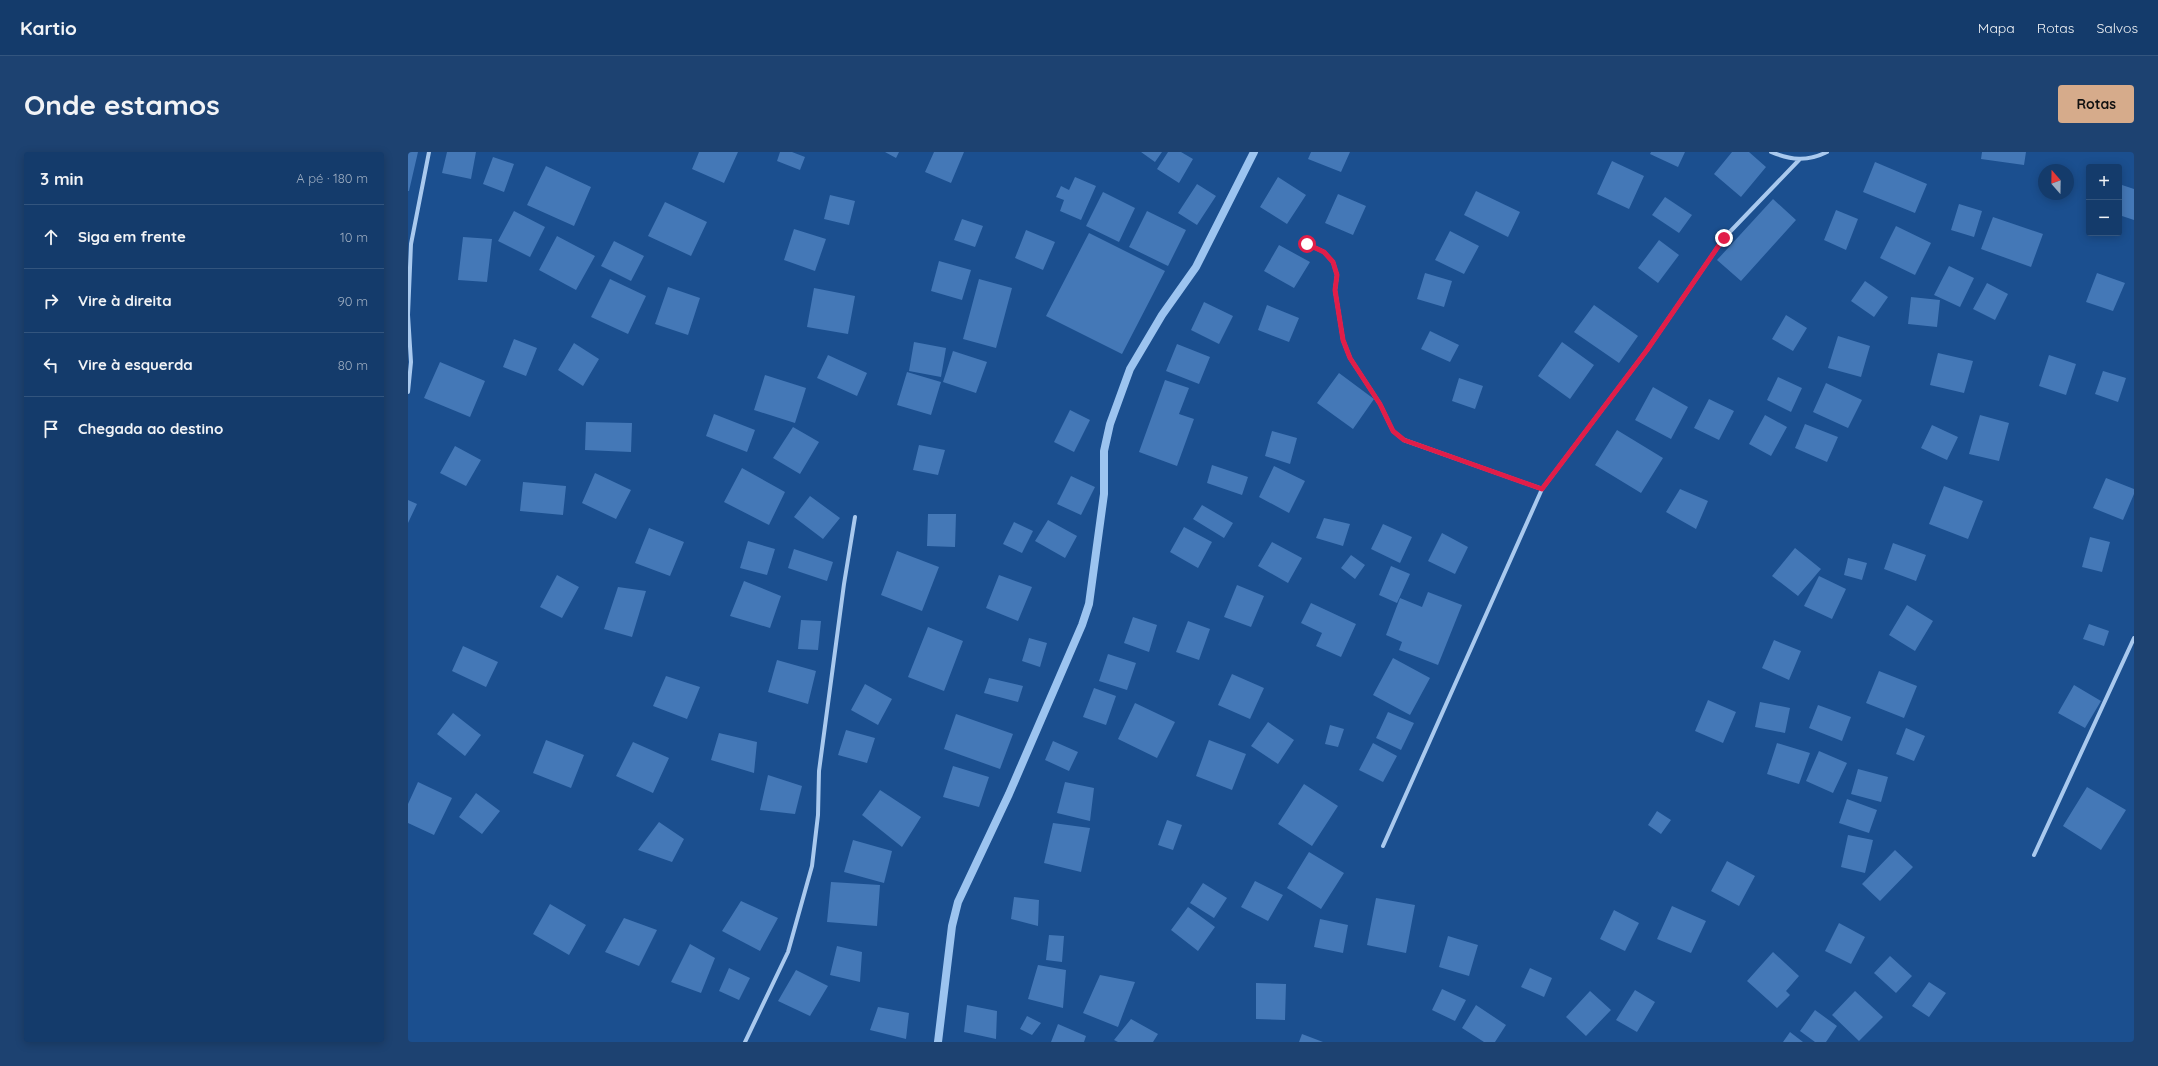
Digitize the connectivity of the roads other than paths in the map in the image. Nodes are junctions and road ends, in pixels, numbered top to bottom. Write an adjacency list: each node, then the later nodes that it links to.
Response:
1 (429, 152): 6 (street)
2 (1771, 152): 4 (street)
3 (1827, 152): 4 (street)
4 (1799, 160): 7 (street)
5 (1307, 244): 7 (street)
6 (408, 392)
7 (1542, 489): 10 (street)
8 (855, 517): 12 (street)
9 (2134, 638): 11 (street)
10 (1383, 846)
11 (2034, 856)
12 (745, 1042)

